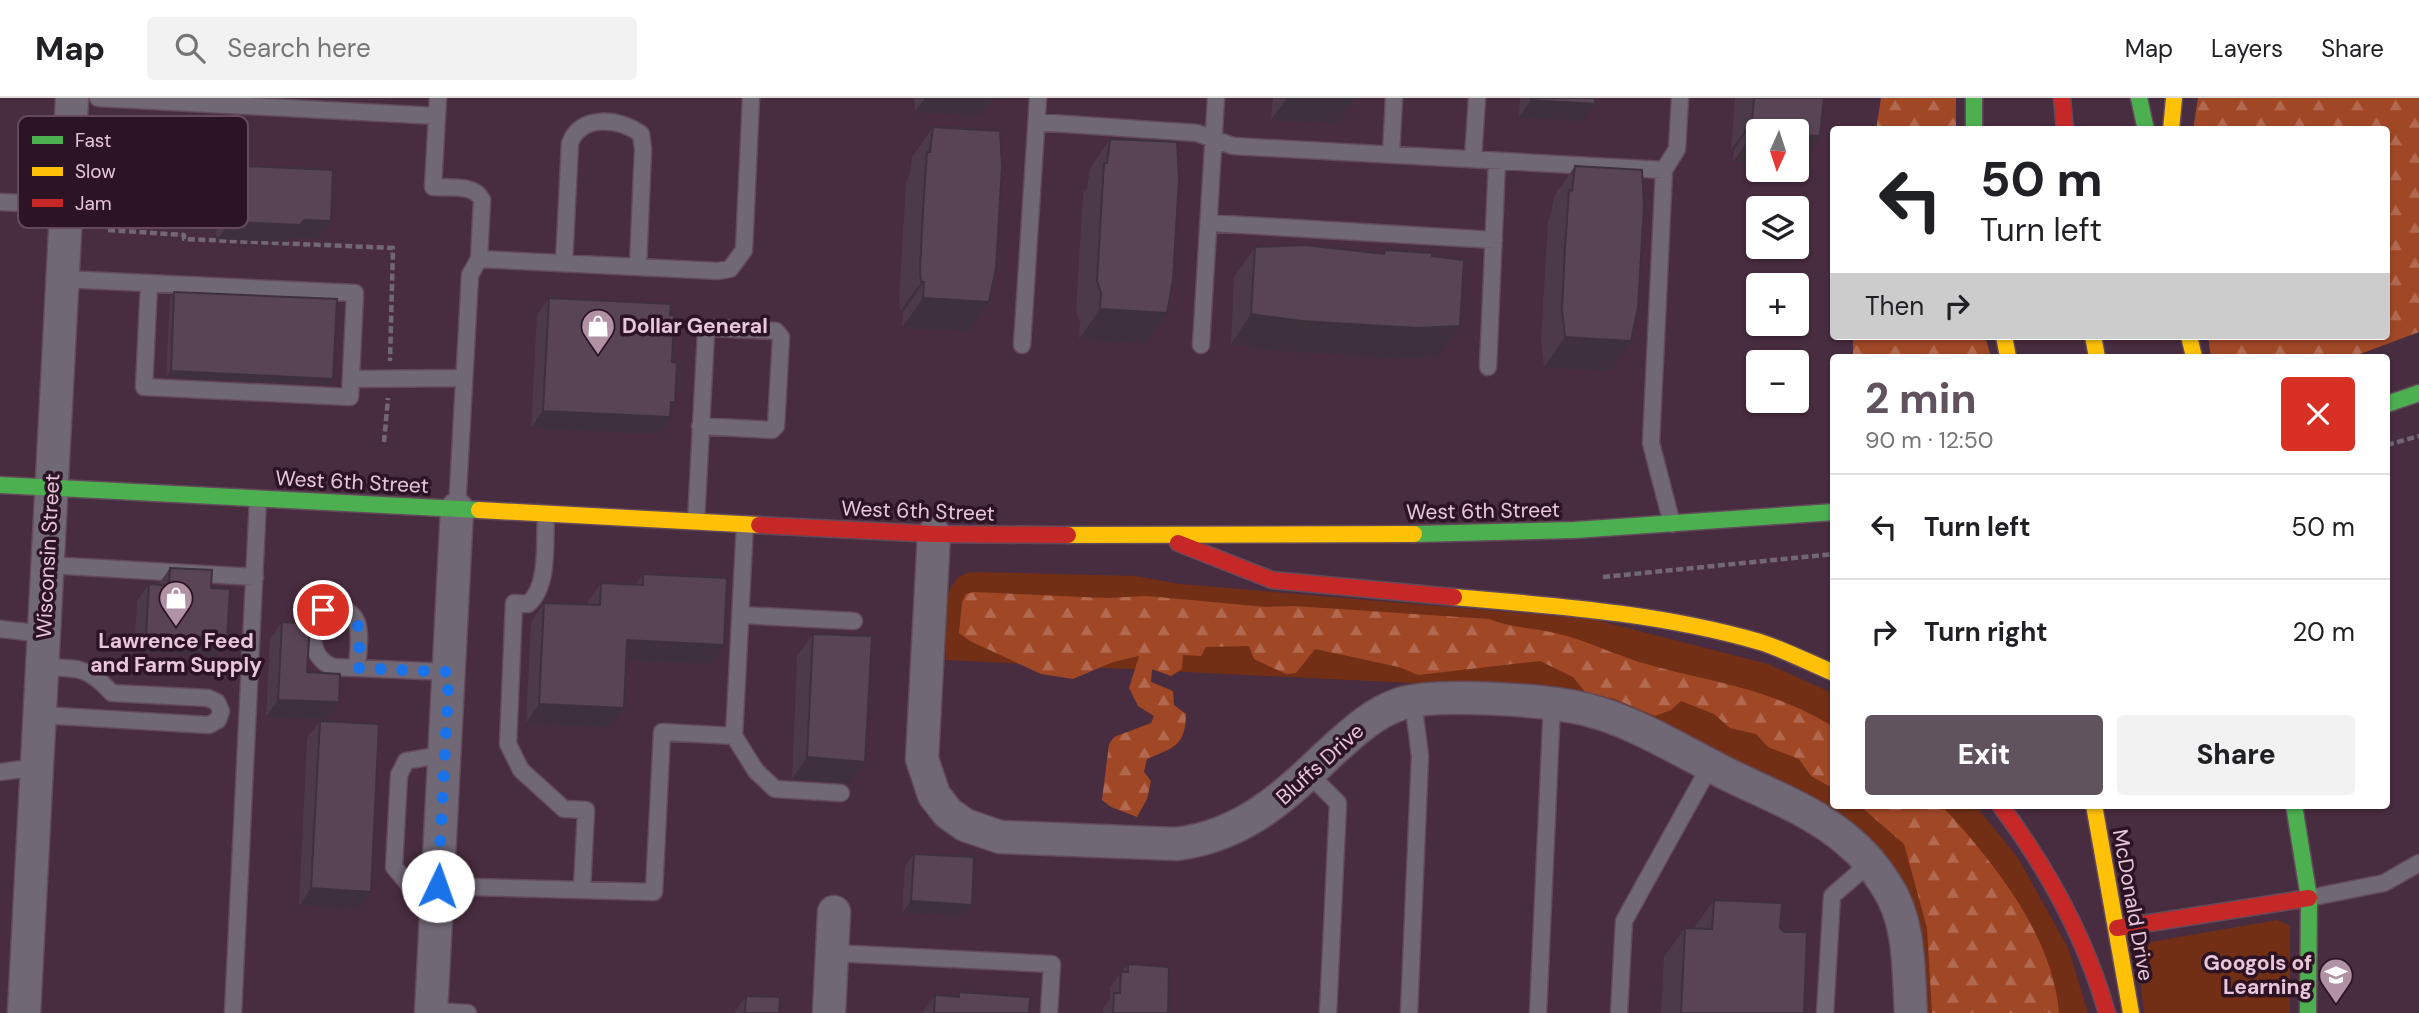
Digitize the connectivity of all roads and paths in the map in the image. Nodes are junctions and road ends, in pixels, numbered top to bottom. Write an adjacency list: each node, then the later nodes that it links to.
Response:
1 (72, 98): 14 (street, Wisconsin Street)
2 (98, 98): 15 (lane)
3 (438, 98): 15 (lane)
4 (751, 98): 33 (lane)
5 (1038, 98): 16 (lane)
6 (1216, 98): 21 (lane)
7 (1394, 98): 22 (lane)
8 (1476, 98): 23 (lane)
9 (1680, 98): 25 (lane)
10 (1974, 98): 17 (main road)
11 (2062, 98): 18 (main road)
12 (2139, 98): 19 (main road)
13 (2174, 98): 20 (main road)
14 (71, 116)
15 (437, 116): 31 (lane)
16 (1037, 122): 21 (lane); 36 (lane)
17 (1974, 126)
18 (2065, 126)
19 (2145, 126)
20 (2171, 126)
21 (1214, 139): 22 (lane); 28 (lane)
22 (1391, 154): 23 (lane)
23 (1473, 159): 24 (lane)
24 (1497, 161): 25 (lane); 30 (lane)
25 (1664, 170): 54 (lane)
26 (0, 201): 27 (lane)
27 (18, 202)
28 (1209, 223): 30 (lane); 37 (lane)
29 (65, 228): 34 (street, Wisconsin Street)
30 (1494, 240): 38 (lane)
31 (479, 259): 32 (lane); 39 (lane)
32 (564, 263): 33 (lane); 33 (lane)
33 (638, 267)
34 (62, 279): 35 (lane); 47 (street, Wisconsin Street)
35 (149, 283): 40 (lane); 40 (lane)
36 (1023, 345)
37 (1201, 345)
38 (1488, 367)
39 (464, 378): 40 (lane); 49 (lane)
40 (351, 379)
41 (2419, 393): 42 (main road)
42 (2390, 403)
43 (701, 426): 43 (lane); 52 (lane)
44 (2419, 436): 45 (path)
45 (2390, 444)
46 (0, 485): 47 (main road, West 6th Street)
47 (52, 488): 48 (main road, West 6th Street); 58 (street, Wisconsin Street)
48 (258, 499): 49 (main road, West 6th Street); 59 (lane)
49 (457, 509): 51 (main road, West 6th Street); 68 (street)
50 (1830, 512): 54 (main road, West 6th Street)
51 (546, 513): 52 (main road, West 6th Street); 84 (lane)
52 (696, 521): 53 (main road, West 6th Street)
53 (746, 524): 55 (main road, West 6th Street); 61 (lane)
54 (1672, 524): 56 (main road, West 6th Street)
55 (934, 534): 56 (main road, West 6th Street); 77 (street, Bluffs Drive)
56 (1160, 536): 67 (main road)
57 (1830, 554): 60 (path)
58 (48, 565): 59 (lane); 64 (street, Wisconsin Street)
59 (255, 577): 92 (lane)
60 (1600, 577)
61 (741, 615): 62 (lane); 72 (lane)
62 (854, 621)
63 (0, 629): 64 (lane)
64 (44, 634): 65 (street, Wisconsin Street)
65 (42, 667): 71 (street, Wisconsin Street); 71 (lane)
66 (358, 668): 68 (lane)
67 (1830, 671)
68 (449, 672): 73 (street)
69 (1413, 701): 70 (street, Bluffs Drive); 77 (street, Bluffs Drive); 97 (lane)
70 (1552, 704): 74 (street, Bluffs Drive); 98 (lane)
71 (40, 715): 75 (street, Wisconsin Street)
72 (734, 736): 78 (lane); 84 (lane)
73 (444, 754): 85 (street); 85 (lane)
74 (1710, 766): 82 (street, Bluffs Drive); 99 (lane)
75 (37, 767): 76 (lane); 91 (street, Wisconsin Street)
76 (0, 772)
77 (1309, 774): 96 (lane)
78 (841, 793)
79 (2003, 809): 102 (main road)
80 (2095, 809): 88 (main road, McDonald Drive)
81 (2295, 809): 86 (main road)
82 (1870, 863): 100 (lane); 101 (street, Bluffs Drive)
83 (2419, 863): 86 (lane)
84 (582, 890): 85 (lane)
85 (437, 891): 90 (street)
86 (2309, 898): 88 (main road); 104 (main road)
87 (834, 912): 89 (street)
88 (2117, 928): 103 (main road, McDonald Drive)
89 (832, 953): 94 (street); 95 (lane)
90 (431, 1012): 93 (lane)
91 (24, 1013)
92 (233, 1013)
93 (468, 1013)
94 (828, 1013)
95 (1049, 1013)
96 (1328, 1013)
97 (1409, 1013)
98 (1538, 1013)
99 (1619, 1013)
100 (1825, 1013)
101 (1911, 1013)
102 (2107, 1013)
103 (2131, 1013)
104 (2308, 1013)

